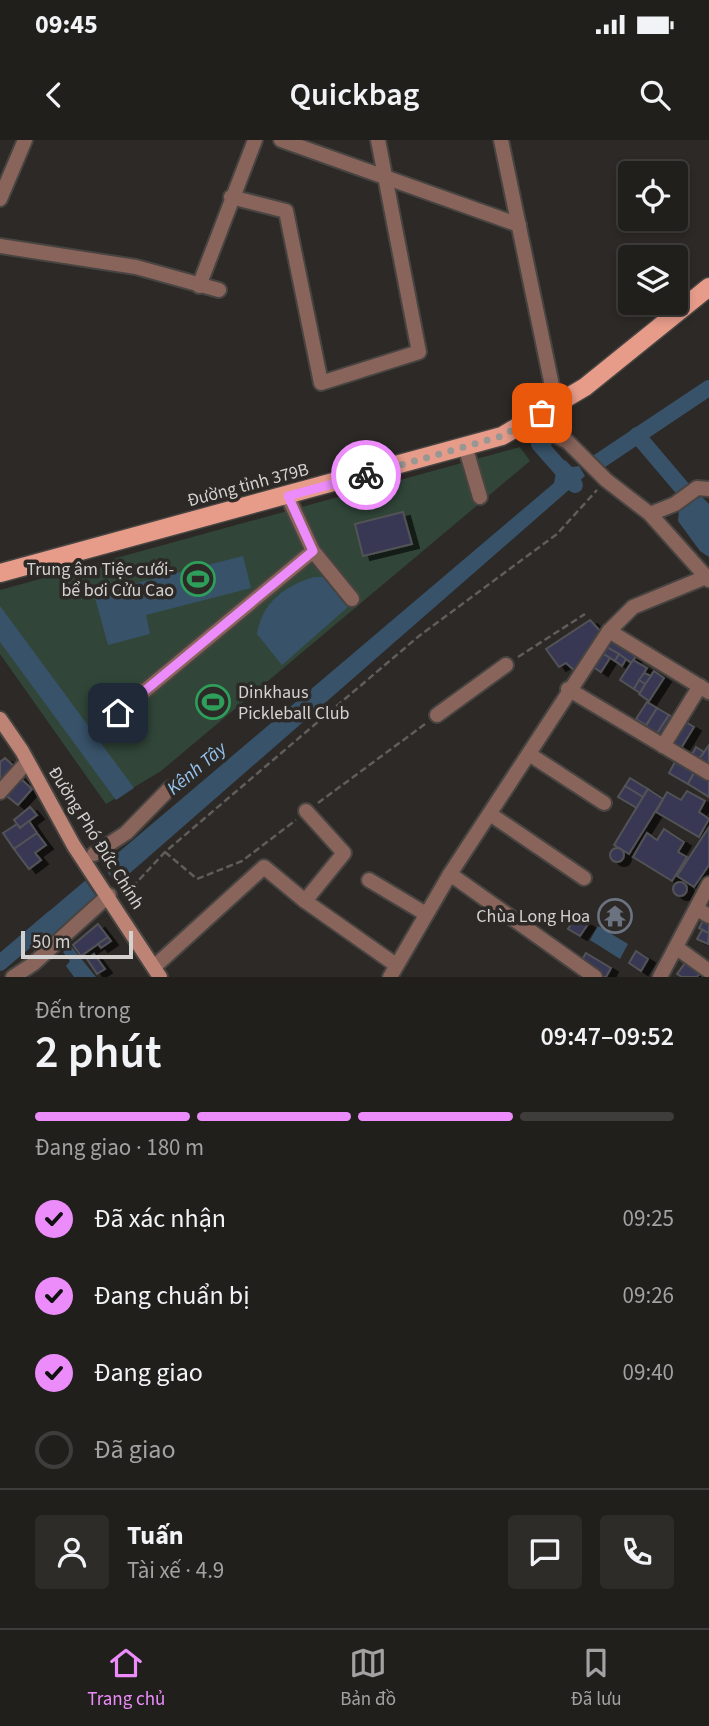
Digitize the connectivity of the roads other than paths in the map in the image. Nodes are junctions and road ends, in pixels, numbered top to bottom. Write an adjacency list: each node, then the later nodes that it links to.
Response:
1 (25, 140): 8 (street)
2 (255, 140): 7 (street)
3 (281, 140): 6 (street)
4 (377, 140): 6 (street)
5 (501, 140): 9 (street)
6 (385, 177): 7 (street); 9 (street)
7 (232, 197): 11 (street)
8 (0, 199)
9 (519, 225): 14 (street)
10 (0, 246): 11 (street)
11 (199, 286): 13 (street)
12 (709, 287): 14 (main road, Đường tỉnh 379B)
13 (219, 290)
14 (556, 405): 15 (main road, Đường tỉnh 379B)
15 (529, 422): 16 (main road, Đường tỉnh 379B); 20 (street)
16 (465, 446): 18 (main road, Đường tỉnh 379B); 19 (street)
17 (703, 488): 20 (street)
18 (288, 496): 21 (street); 22 (main road, Đường tỉnh 379B)
19 (481, 497)
20 (650, 514): 23 (street)
21 (313, 551): 24 (street); 29 (street)
22 (0, 573)
23 (707, 578): 25 (street)
24 (352, 599)
25 (609, 631): 27 (street); 28 (street)
26 (506, 665): 30 (street)
27 (568, 689): 32 (street); 33 (street)
28 (705, 689): 32 (street)
29 (118, 713)
30 (437, 715)
31 (0, 719): 34 (main road, Đường Phó Đức Chính)
32 (663, 746): 35 (street)
33 (529, 754): 38 (street); 40 (street)
34 (27, 762): 37 (street); 41 (main road, Đường Phó Đức Chính)
35 (709, 773)
36 (170, 788): 41 (street)
37 (0, 792)
38 (604, 803)
39 (306, 811): 47 (street)
40 (490, 814): 42 (street); 43 (street)
41 (90, 858): 46 (main road, Đường Phó Đức Chính)
42 (450, 874): 49 (street); 55 (street)
43 (584, 878)
44 (369, 880): 49 (street)
45 (709, 884): 48 (street)
46 (112, 900): 52 (main road, Đường Phó Đức Chính); 54 (street)
47 (305, 901): 52 (street); 53 (street)
48 (703, 912): 50 (street)
49 (426, 914): 53 (street)
50 (677, 948): 51 (street); 56 (street)
51 (709, 971)
52 (157, 972)
53 (393, 973)
54 (13, 977)
55 (595, 977)
56 (660, 977)

